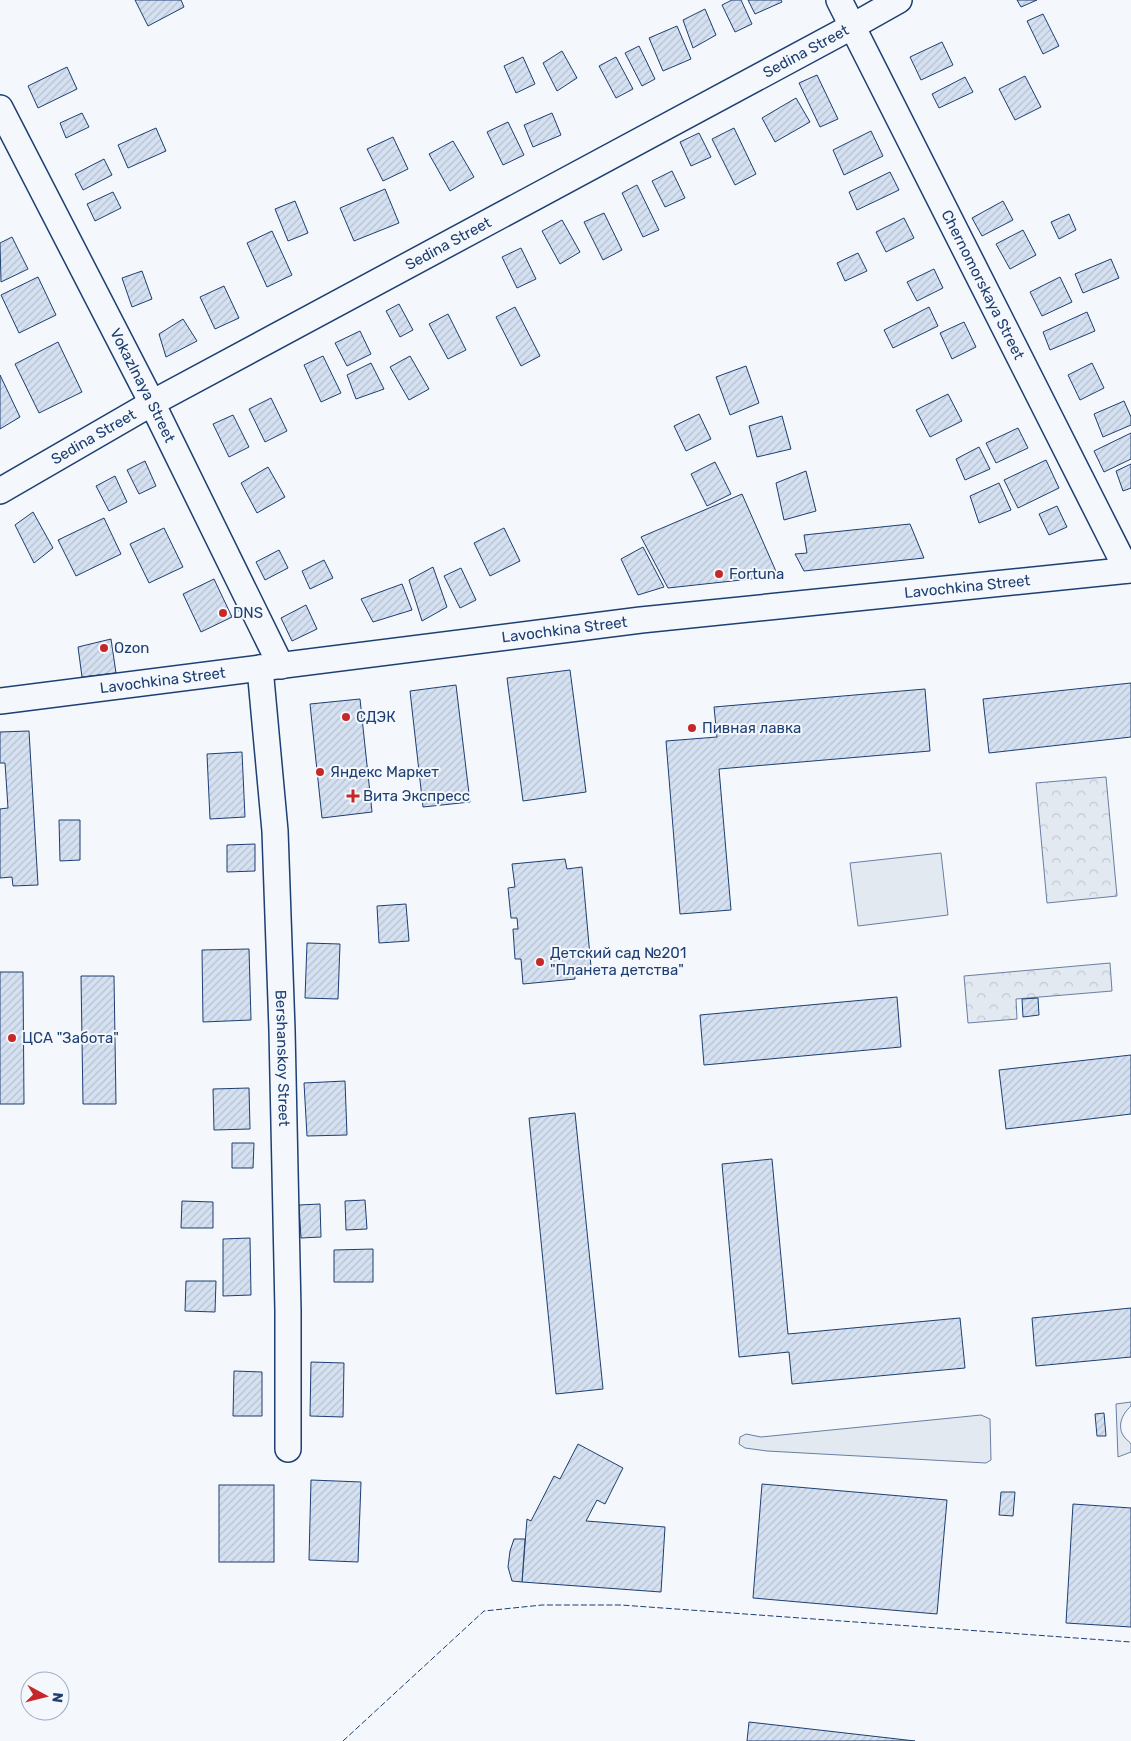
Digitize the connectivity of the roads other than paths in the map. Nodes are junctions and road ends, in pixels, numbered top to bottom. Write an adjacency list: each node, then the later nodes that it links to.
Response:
1 (839, 0): 3 (street, Chernomorskaya Street)
2 (899, 0): 3 (street, Sedina Street)
3 (853, 26): 5 (street, Sedina Street); 7 (street, Chernomorskaya Street)
4 (0, 108): 5 (street, Vokazlnaya Street)
5 (152, 403): 6 (street, Sedina Street); 8 (street, Vokazlnaya Street)
6 (0, 491)
7 (1129, 570): 8 (street, Lavochkina Street)
8 (270, 667): 9 (street, Lavochkina Street); 10 (street, Bershanskoy Street)
9 (0, 702)
10 (288, 1449)

